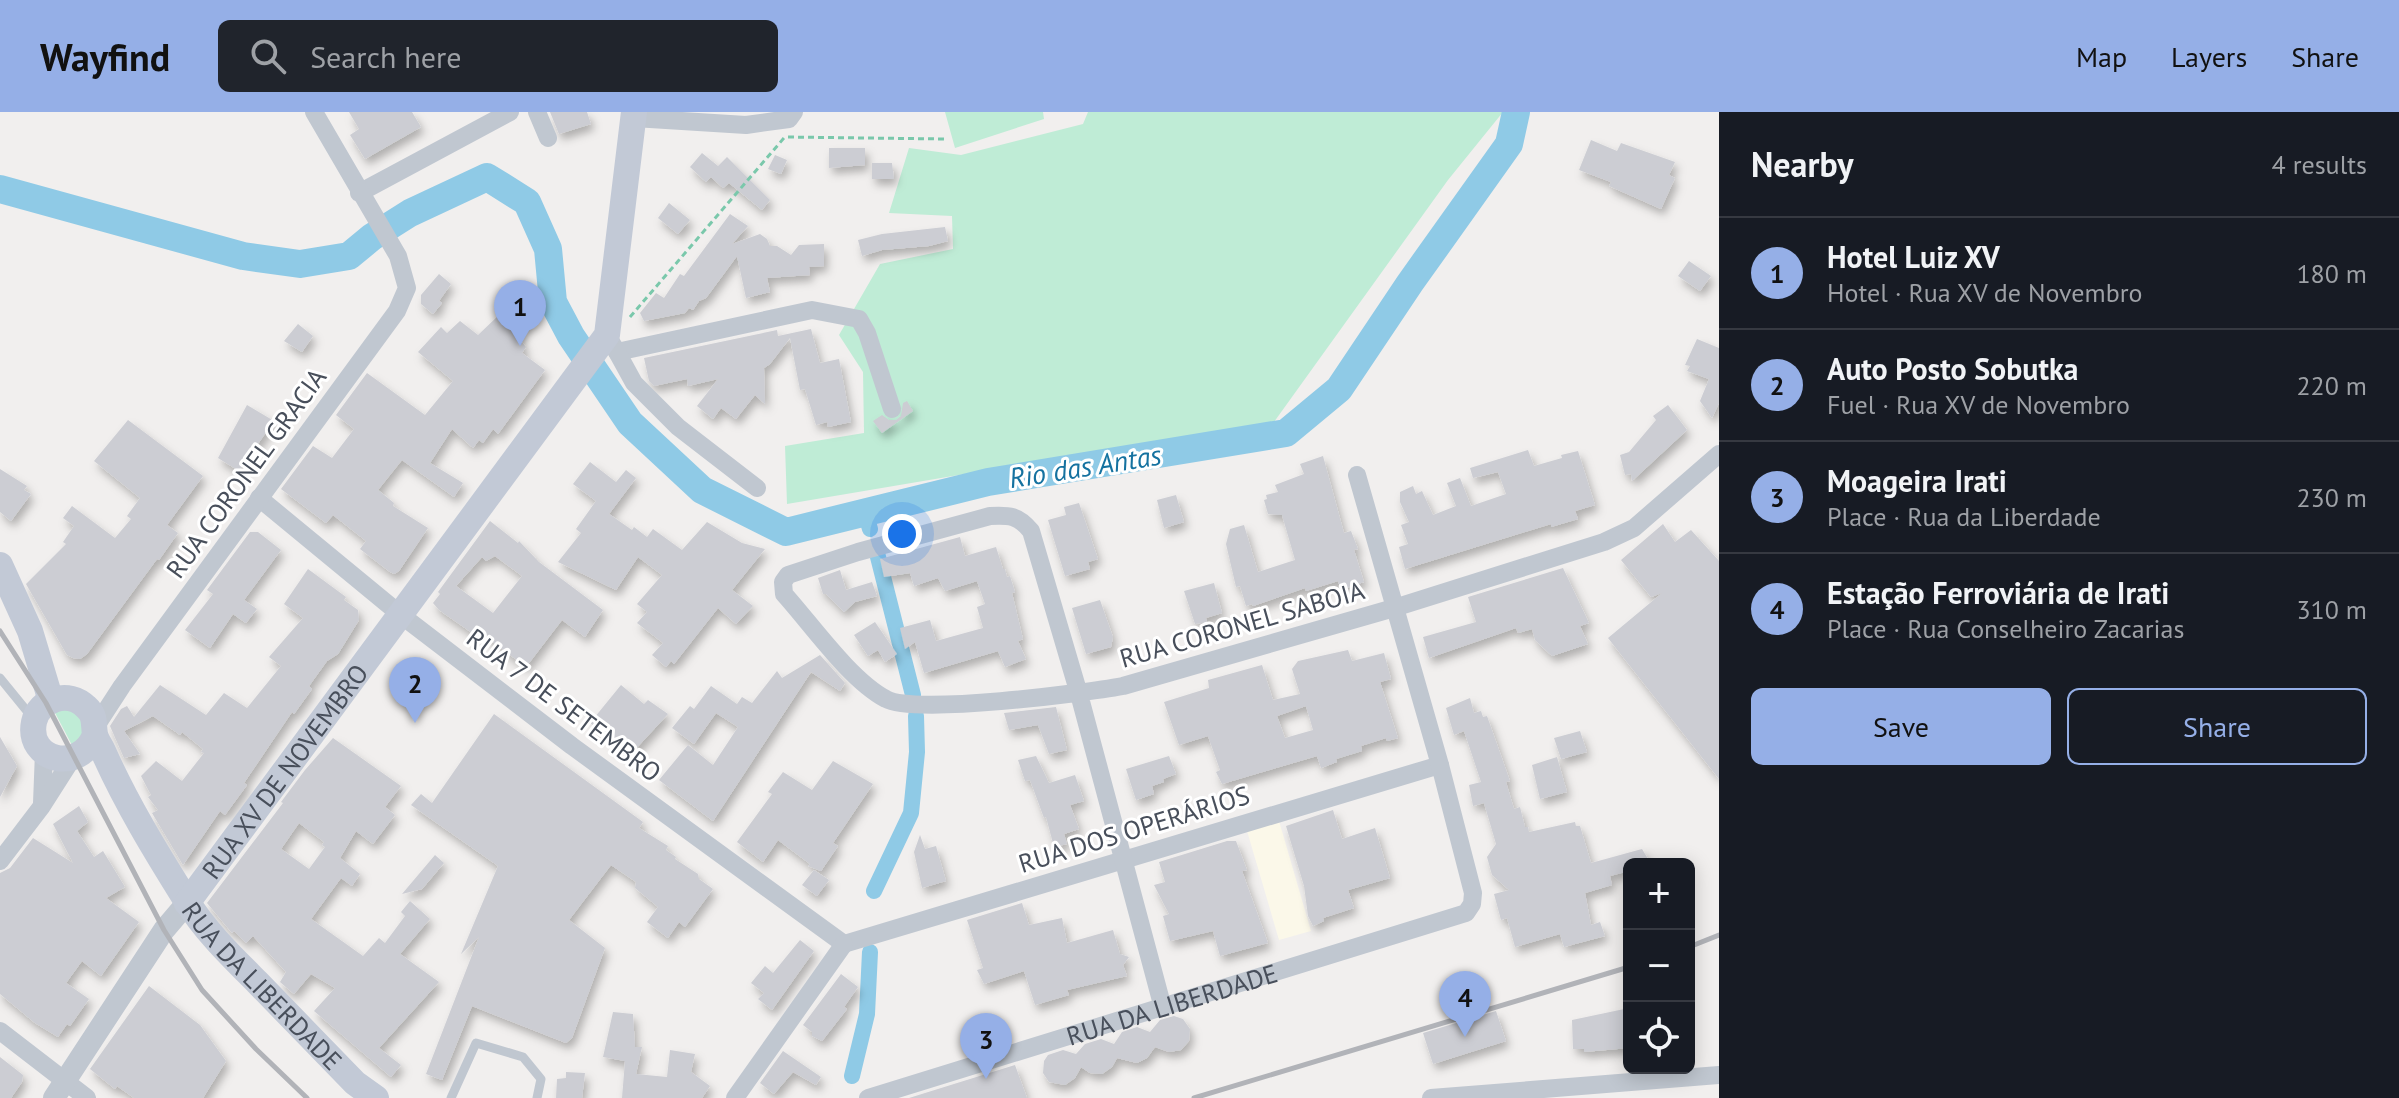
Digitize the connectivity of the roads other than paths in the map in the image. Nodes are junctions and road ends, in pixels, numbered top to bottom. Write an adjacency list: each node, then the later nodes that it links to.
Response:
1 (314, 112): 7 (street)
2 (510, 112): 7 (street)
3 (537, 112): 6 (street)
4 (634, 115): 5 (street); 8 (main road)
5 (792, 116)
6 (548, 138)
7 (359, 193): 13 (street, RUA CORONEL GRACIA)
8 (608, 344): 9 (street); 12 (street); 16 (main road, RUA XV DE NOVEMBRO)
9 (892, 409)
10 (1719, 454): 15 (street, RUA CORONEL SABOIA)
11 (1357, 475): 15 (street)
12 (757, 488)
13 (259, 498): 16 (street, RUA 7 DE SETEMBRO); 21 (street, RUA CORONEL GRACIA)
14 (0, 565): 17 (main road)
15 (1394, 608): 19 (street, RUA CORONEL SABOIA); 24 (street)
16 (401, 615): 29 (main road, RUA XV DE NOVEMBRO); 30 (street, RUA 7 DE SETEMBRO)
17 (30, 631): 20 (main road); 21 (main road, RUA DA LIBERDADE)
18 (0, 678): 20 (lane)
19 (1079, 694): 19 (street, RUA CORONEL SABOIA); 27 (street)
20 (43, 710): 21 (main road); 22 (main road)
21 (90, 718): 23 (main road); 25 (main road, RUA DA LIBERDADE)
22 (44, 752): 23 (main road); 26 (street)
23 (74, 758): 25 (main road); 26 (street)
24 (1440, 765): 27 (street, RUA DOS OPERÁRIOS); 31 (street, RUA DA LIBERDADE)
25 (115, 779): 29 (main road, RUA DA LIBERDADE)
26 (42, 806): 28 (street)
27 (1124, 859): 30 (street, RUA DOS OPERÁRIOS); 31 (street)
28 (0, 861)
29 (187, 903): 34 (street, RUA XV DE NOVEMBRO); 37 (main road, RUA DA LIBERDADE)
30 (844, 944): 35 (street)
31 (1163, 1008): 41 (street, RUA DA LIBERDADE)
32 (0, 1031): 34 (street)
33 (1719, 1075): 42 (street)
34 (59, 1090): 36 (street)
35 (749, 1093): 40 (street)
36 (87, 1098)
37 (376, 1098)
38 (451, 1098): 39 (lane)
39 (537, 1098)
40 (735, 1098)
41 (868, 1098)
42 (1431, 1098)

